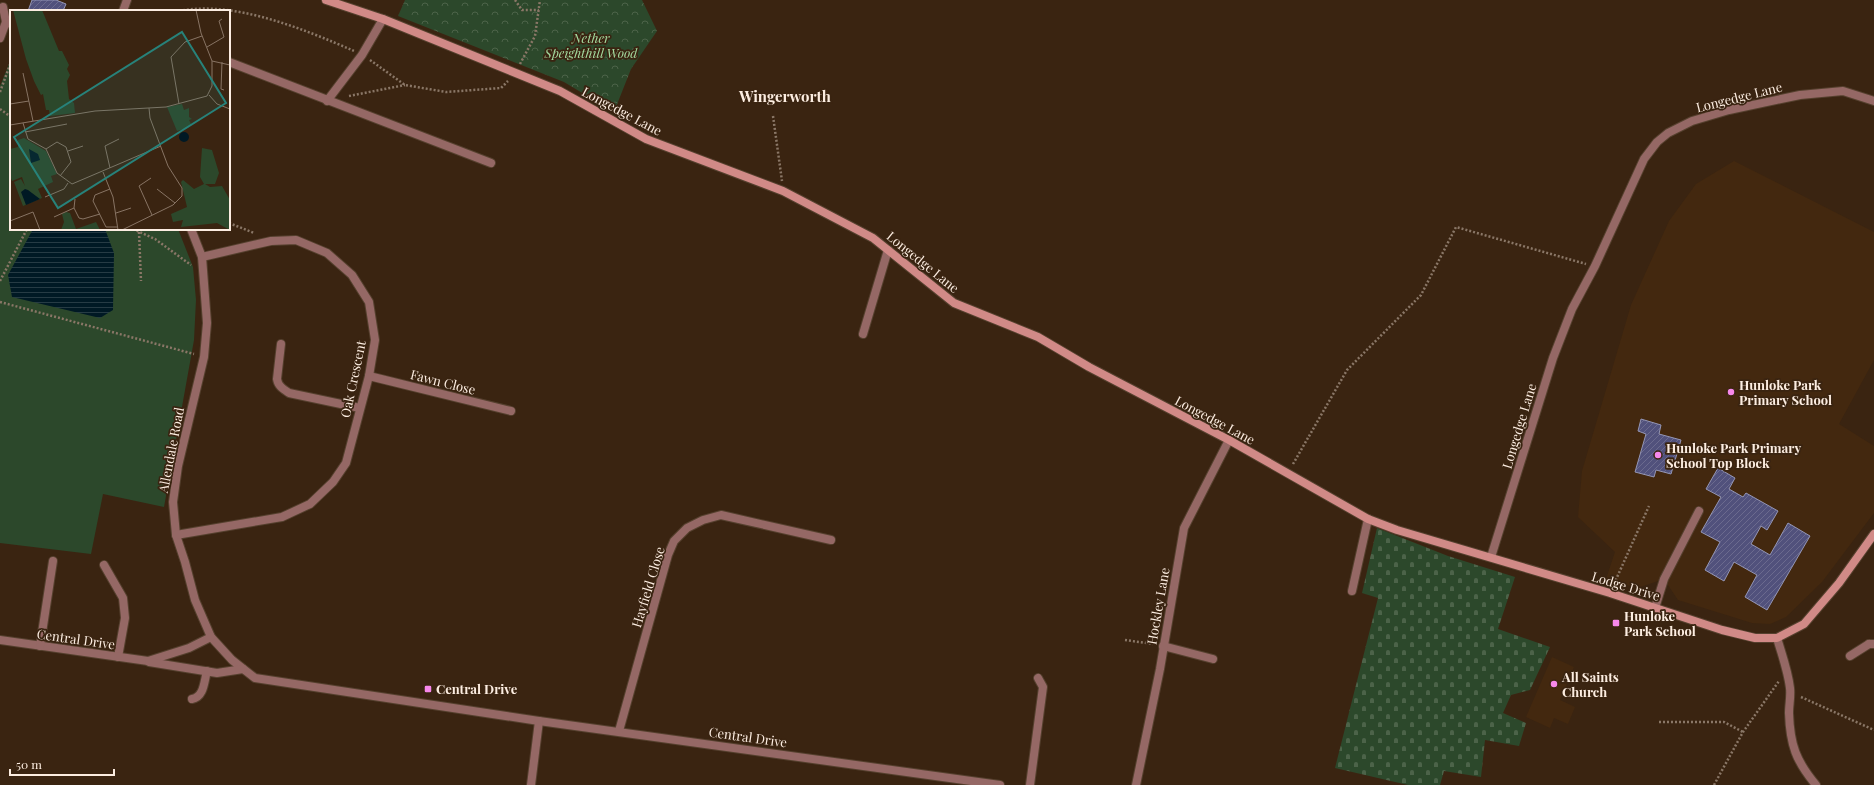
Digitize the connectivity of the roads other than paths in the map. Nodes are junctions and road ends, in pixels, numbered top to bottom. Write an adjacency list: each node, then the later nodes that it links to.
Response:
1 (127, 0): 4 (street)
2 (326, 0): 5 (street, Longedge Lane)
3 (3, 7): 6 (street)
4 (124, 10)
5 (383, 19): 9 (street); 13 (street, Longedge Lane)
6 (8, 23): 7 (street)
7 (0, 38)
8 (230, 62): 9 (street)
9 (327, 101): 11 (street)
10 (1874, 101): 26 (street, Longedge Lane)
11 (491, 163)
12 (191, 230): 14 (street, Allendale Road)
13 (888, 250): 15 (street); 20 (street, Longedge Lane)
14 (202, 257): 17 (street, Oak Crescent); 24 (street, Allendale Road)
15 (863, 334)
16 (281, 344): 18 (street)
17 (369, 376): 18 (street, Oak Crescent); 19 (street, Fawn Close)
18 (360, 408): 24 (street, Oak Crescent)
19 (512, 411)
20 (1229, 440): 22 (street, Longedge Lane); 36 (street, Hockley Lane)
21 (1699, 511): 30 (street)
22 (1368, 519): 26 (street, Longedge Lane); 29 (street)
23 (1874, 534): 32 (street, Lodge Drive)
24 (176, 535): 31 (street, Allendale Road)
25 (831, 540): 47 (street, Hayfield Close)
26 (1491, 557): 30 (street, Lodge Drive)
27 (53, 561): 35 (street)
28 (104, 565): 38 (street)
29 (1352, 591)
30 (1655, 608): 32 (street, Lodge Drive)
31 (211, 637): 40 (street, Central Drive); 41 (street, Allendale Road)
32 (1777, 638): 52 (street)
33 (0, 640): 35 (street, Central Drive)
34 (1872, 644): 37 (street)
35 (40, 646): 38 (street, Central Drive)
36 (1164, 646): 39 (street); 51 (street, Hockley Lane)
37 (1850, 656)
38 (118, 657): 40 (street, Central Drive)
39 (1213, 659)
40 (148, 661): 42 (street, Central Drive)
41 (243, 669): 42 (street, Central Drive); 43 (street, Allendale Road)
42 (207, 671): 45 (street)
43 (255, 678): 46 (street, Central Drive)
44 (1038, 678): 50 (street)
45 (192, 699)
46 (539, 721): 47 (street, Central Drive); 48 (street)
47 (619, 731): 49 (street, Central Drive)
48 (531, 785)
49 (1000, 785)
50 (1030, 785)
51 (1136, 785)
52 (1816, 785)

